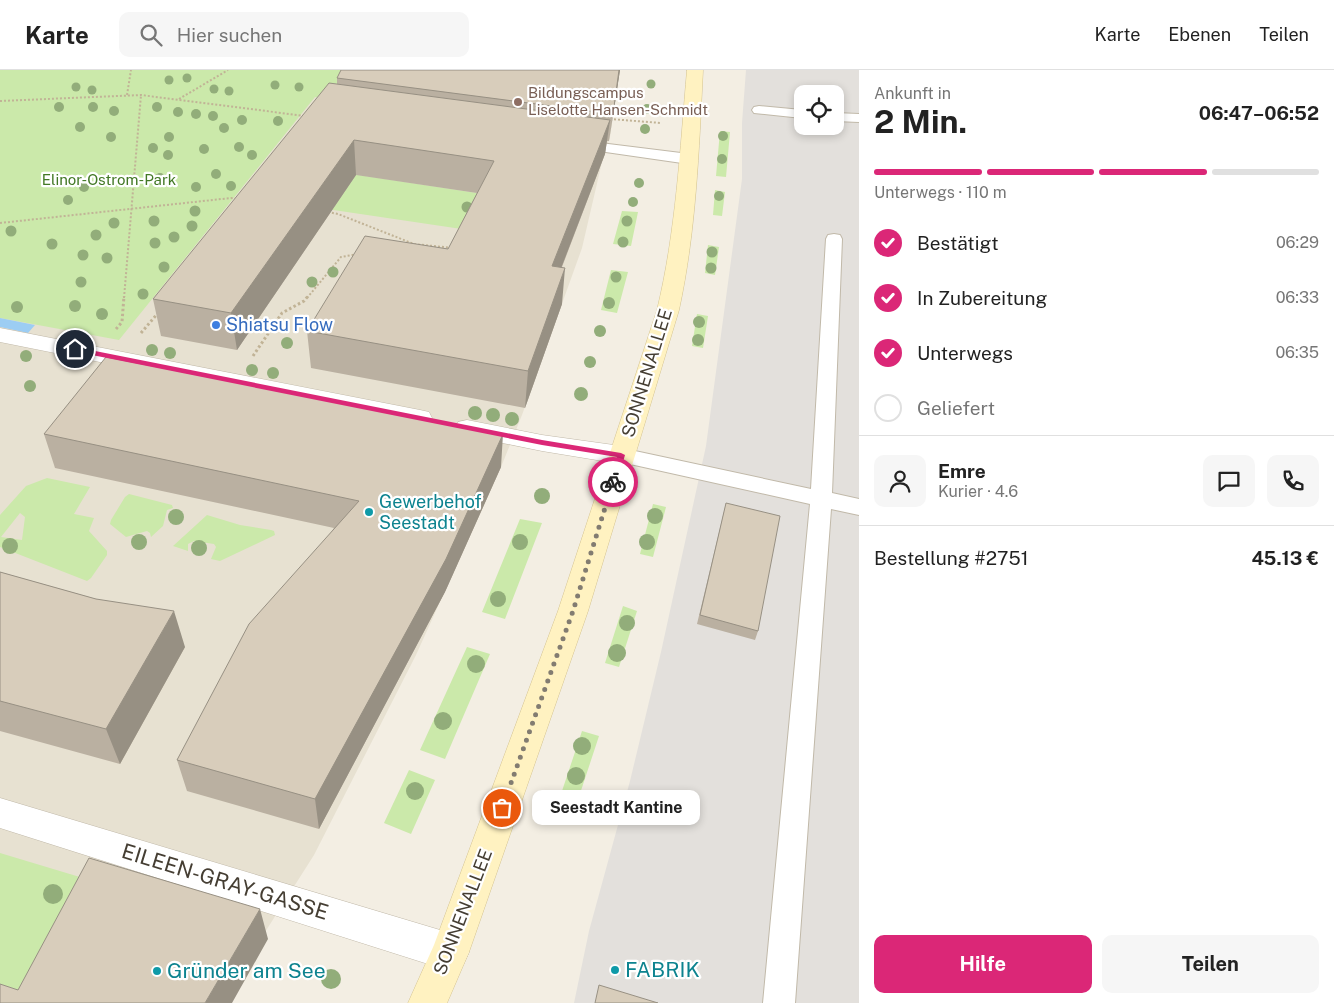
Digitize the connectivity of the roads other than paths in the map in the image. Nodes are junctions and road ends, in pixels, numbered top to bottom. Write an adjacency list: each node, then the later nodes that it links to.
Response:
1 (695, 70): 7 (street, SONNENALLEE)
2 (759, 110): 3 (lane)
3 (794, 113)
4 (844, 117): 5 (lane)
5 (859, 118)
6 (564, 142): 7 (lane)
7 (689, 159): 10 (street, SONNENALLEE)
8 (834, 239): 11 (lane)
9 (0, 335): 10 (street)
10 (621, 455): 11 (lane); 14 (street, SONNENALLEE)
11 (821, 500): 12 (lane); 16 (lane)
12 (859, 507)
13 (0, 813): 14 (street, EILEEN-GRAY-GASSE)
14 (450, 952): 15 (street, SONNENALLEE)
15 (427, 1003)
16 (779, 1003)

